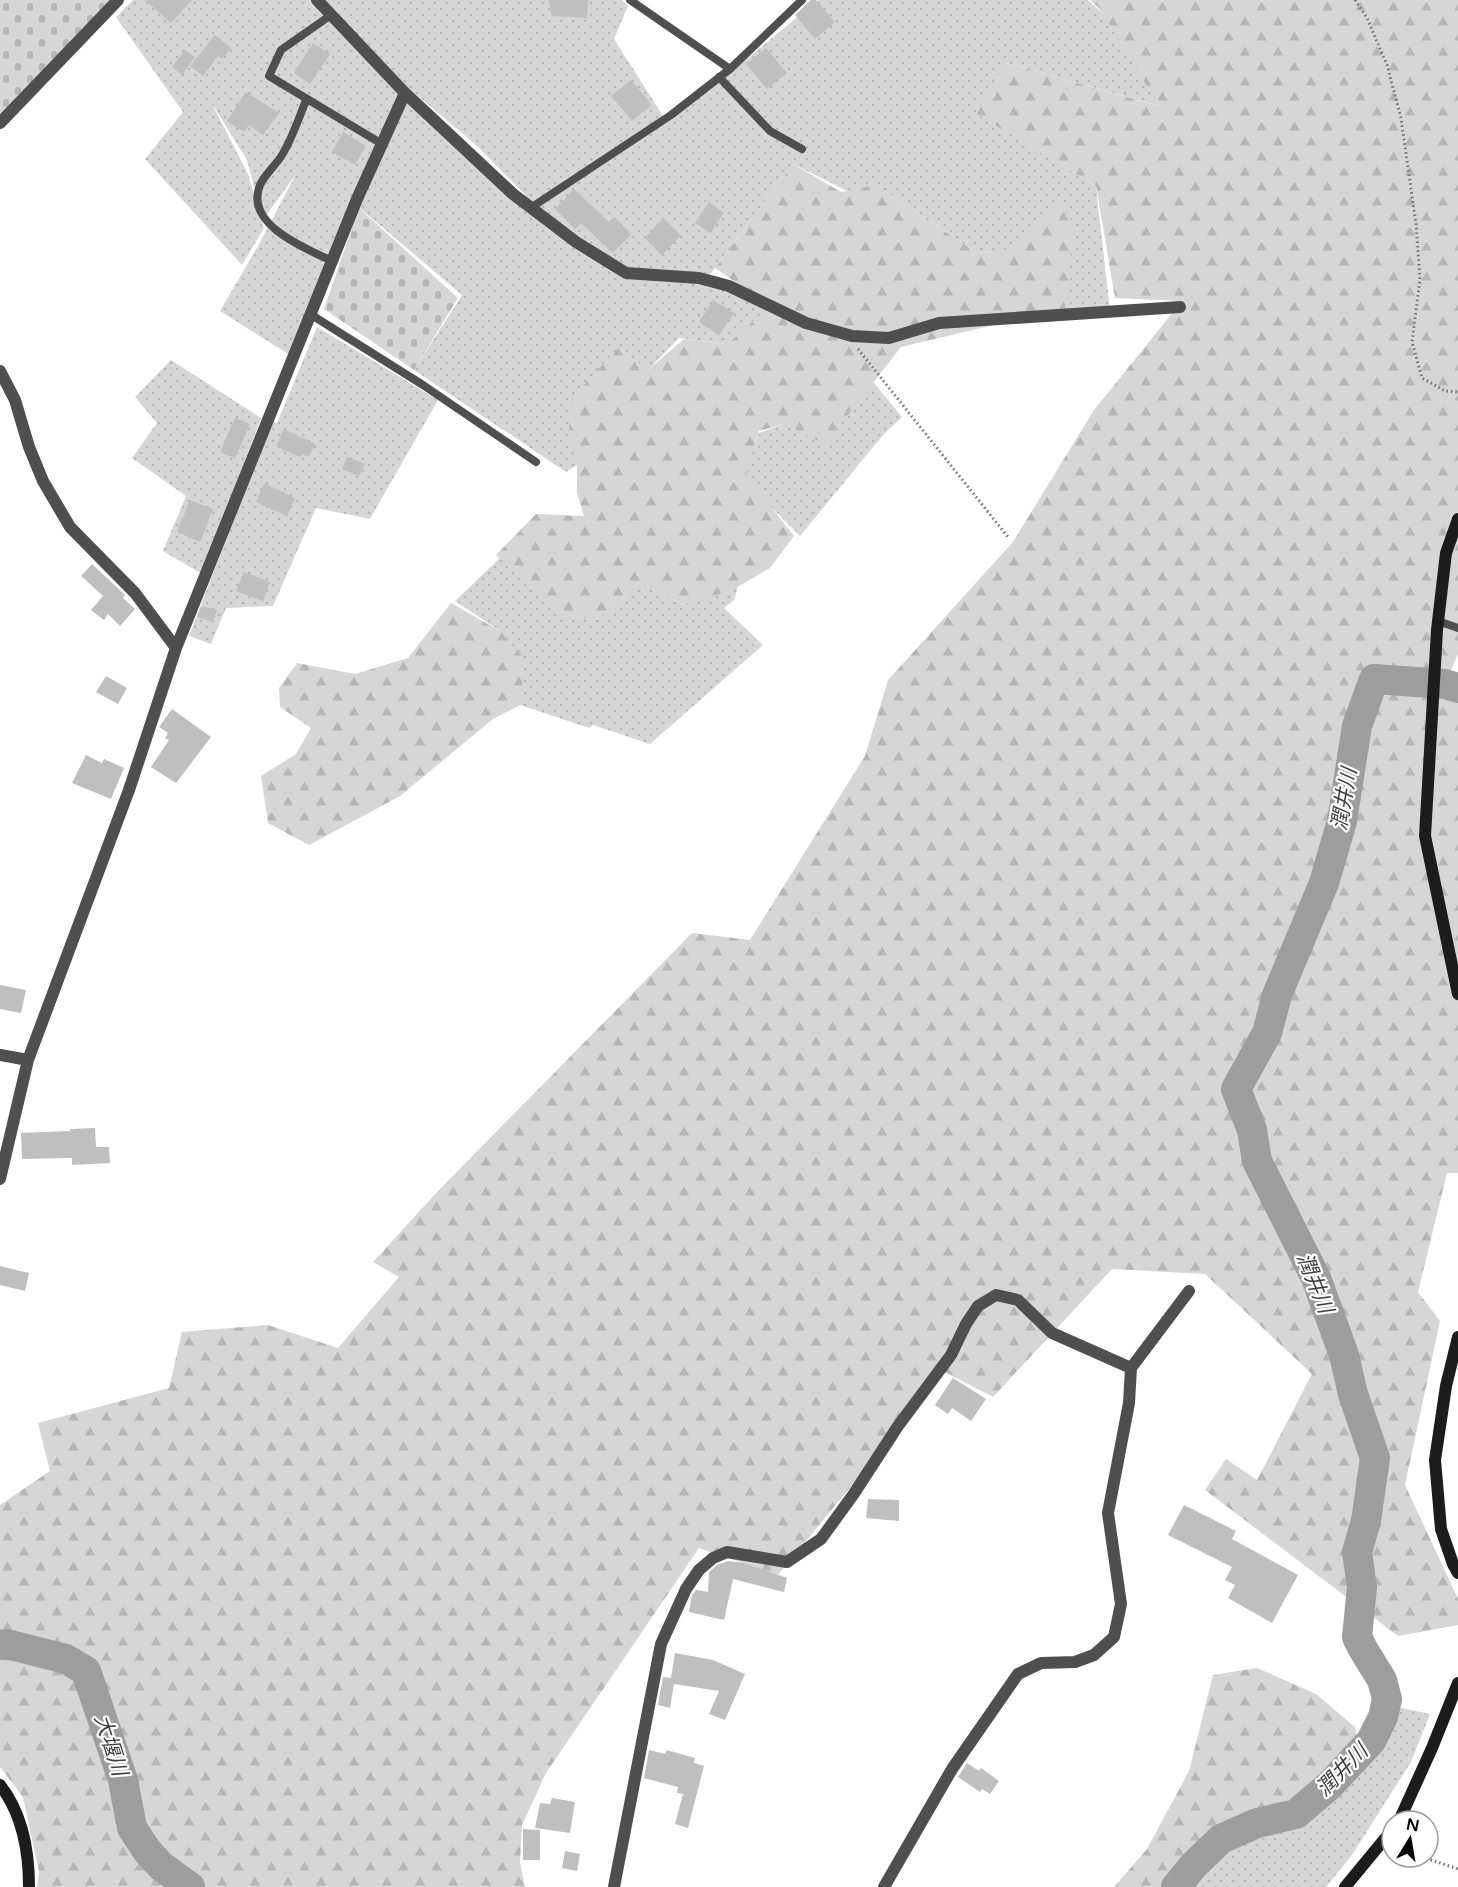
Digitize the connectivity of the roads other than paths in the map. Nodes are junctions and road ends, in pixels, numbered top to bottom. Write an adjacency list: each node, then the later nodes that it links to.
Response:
1 (118, 0): 10 (street)
2 (316, 0): 5 (street)
3 (630, 0): 6 (lane)
4 (802, 0): 6 (lane)
5 (331, 15): 8 (street); 9 (lane)
6 (730, 69): 7 (lane)
7 (719, 77): 12 (lane); 13 (lane)
8 (405, 93): 11 (street); 15 (street)
9 (306, 100): 11 (lane); 14 (lane)
10 (0, 123)
11 (382, 144): 14 (street)
12 (802, 149)
13 (535, 205)
14 (332, 261): 16 (street)
15 (1180, 307)
16 (310, 314): 18 (lane); 22 (street)
17 (0, 371): 22 (street)
18 (536, 462)
19 (1458, 519): 20 (street)
20 (1437, 626): 21 (lane); 23 (street)
21 (1458, 628)
22 (176, 648): 25 (street)
23 (1458, 994)
24 (0, 1055): 25 (street)
25 (28, 1060): 26 (street)
26 (0, 1179)
27 (1189, 1291): 29 (street)
28 (1458, 1337): 30 (street)
29 (1131, 1368): 36 (street); 37 (street)
30 (1458, 1573)
31 (1458, 1683): 33 (street)
32 (0, 1785): 35 (street)
33 (1404, 1809)
34 (1380, 1845): 38 (street)
35 (29, 1887)
36 (614, 1887)
37 (884, 1887)
38 (1345, 1887)

